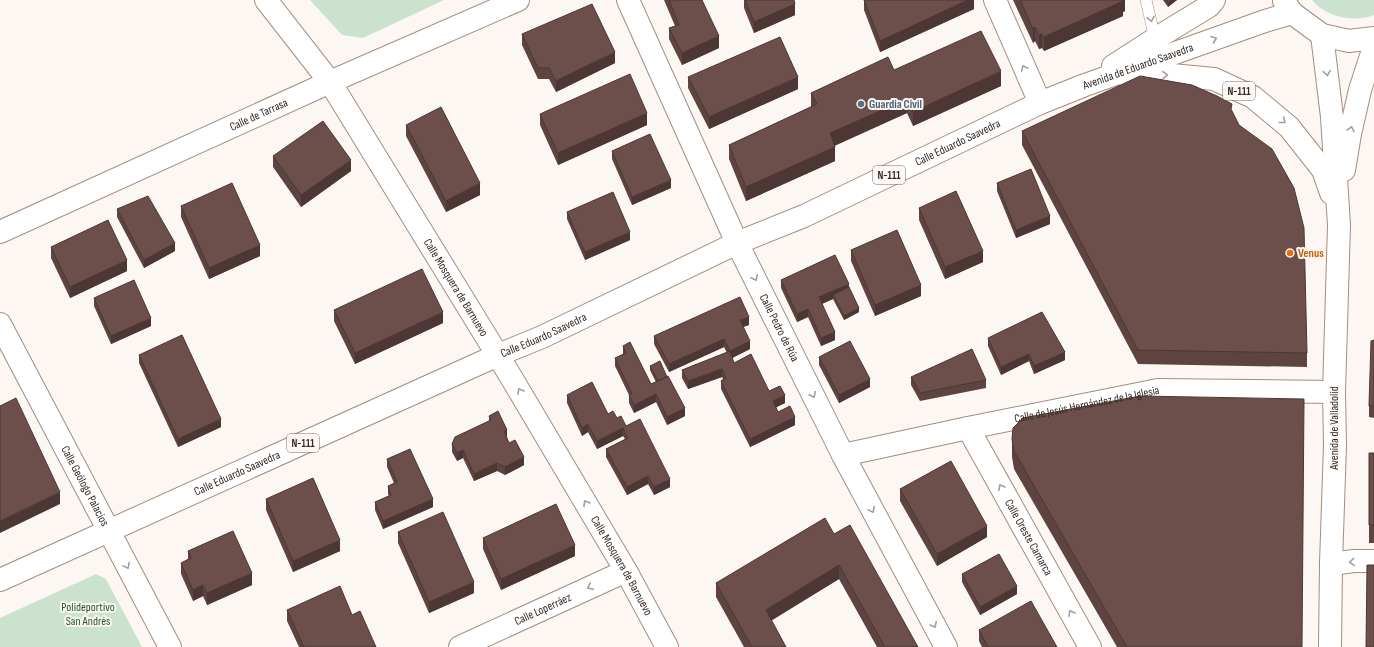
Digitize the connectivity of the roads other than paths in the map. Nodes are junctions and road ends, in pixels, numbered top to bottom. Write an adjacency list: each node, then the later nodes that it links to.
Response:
1 (266, 0): 12 (street, Calle Mosquera de Barnuevo)
2 (518, 0): 12 (street, Calle de Tarrasa)
3 (628, 0): 17 (street, Calle Pedro de Rúa)
4 (995, 0): 14 (street, one-way to 4)
5 (1146, 0): 10 (lane, one-way to 10)
6 (1214, 0): 10 (street, Avenida de Eduardo Saavedra / N-111)
7 (1288, 7): 8 (street, N-111); 13 (street, Avenida de Eduardo Saavedra / N-111, one-way to 7)
8 (1322, 34): 9 (street, N-111); 15 (street, one-way to 15)
9 (1374, 38)
10 (1155, 39): 13 (street, Avenida de Eduardo Saavedra / N-111)
11 (1374, 47): 15 (street, one-way to 11)
12 (330, 82): 16 (street, Calle de Tarrasa); 19 (street, Calle Mosquera de Barnuevo)
13 (1085, 85): 14 (street, Calle Eduardo Saavedra / N-111); 15 (street, N-111, one-way to 15)
14 (1040, 103): 17 (street, Calle Eduardo Saavedra / N-111)
15 (1338, 209): 20 (street, Avenida de Valladolid)
16 (0, 232)
17 (737, 244): 19 (street, Calle Eduardo Saavedra / N-111); 22 (street, Calle Pedro de Rúa, one-way to 22)
18 (0, 324): 23 (street, Calle Geólogo Palacios)
19 (498, 355): 23 (street, Calle Eduardo Saavedra / N-111); 26 (street, Calle Mosquera de Barnuevo, one-way to 19)
20 (1334, 392): 21 (street, Calle de Jesús Hernández de la Iglesia); 25 (street, Avenida de Valladolid)
21 (968, 428): 22 (street, Calle de Jesús Hernández de la Iglesia); 32 (street, Calle Oreste Camarca, one-way to 21)
22 (843, 455): 31 (street, Calle Pedro de Rúa, one-way to 31)
23 (108, 532): 27 (street, Calle Eduardo Saavedra / N-111); 28 (street, Calle Geólogo Palacios, one-way to 28)
24 (1374, 561): 25 (street, one-way to 25)
25 (1331, 564): 33 (street, Avenida de Valladolid)
26 (626, 571): 29 (street, Calle Loperráez, one-way to 29); 30 (street, Calle Mosquera de Barnuevo)
27 (0, 580)
28 (170, 647)
29 (460, 647)
30 (667, 647)
31 (946, 647)
32 (1090, 647)
33 (1330, 647)

